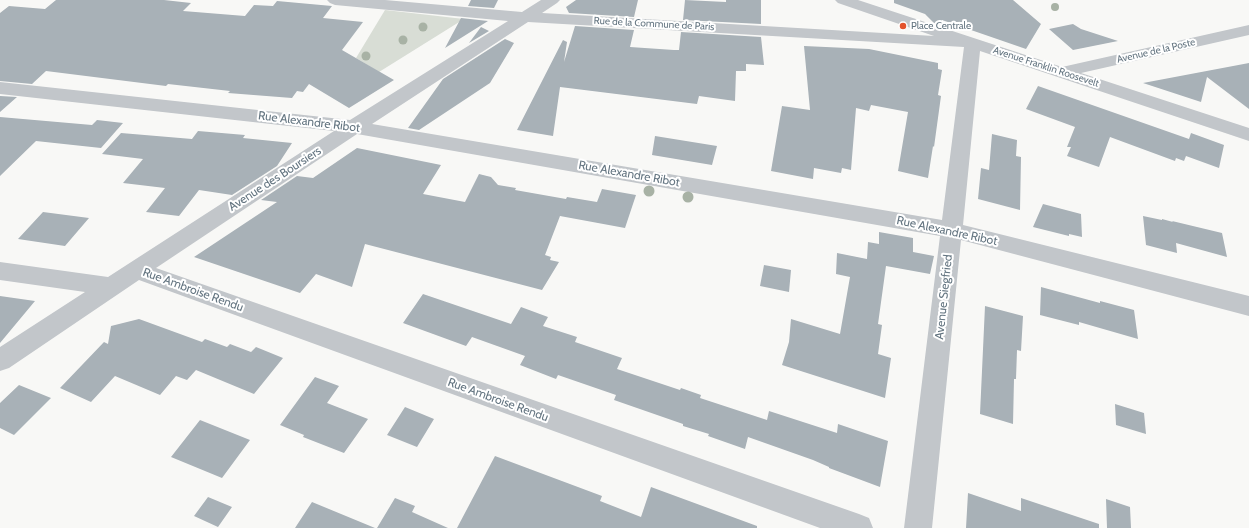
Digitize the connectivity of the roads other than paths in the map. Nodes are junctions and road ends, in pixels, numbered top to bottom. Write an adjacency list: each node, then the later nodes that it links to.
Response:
1 (335, 0): 4 (street, Rue de la Commune de Paris)
2 (552, 0): 6 (street, Avenue des Boursiers)
3 (843, 0): 8 (street, Avenue Franklin Roosevelt)
4 (408, 3): 5 (street, Rue de la Commune de Paris)
5 (452, 5): 6 (street, Rue de la Commune de Paris)
6 (526, 17): 8 (street, Rue de la Commune de Paris); 11 (street, Avenue des Boursiers)
7 (1249, 30): 9 (street, Avenue de la Poste)
8 (973, 43): 9 (street, Avenue Franklin Roosevelt); 13 (street, Avenue Siegfried)
9 (1063, 72): 12 (street, Avenue Franklin Roosevelt)
10 (0, 88): 11 (street, Rue Alexandre Ribot)
11 (354, 127): 13 (street, Rue Alexandre Ribot); 14 (street, Avenue des Boursiers)
12 (1249, 135)
13 (952, 230): 17 (street, Rue Alexandre Ribot); 20 (street, Avenue Siegfried)
14 (137, 270): 16 (street, Avenue des Boursiers); 19 (street, Rue Ambroise Rendu)
15 (0, 271): 16 (street)
16 (111, 287): 18 (street, Avenue des Boursiers)
17 (1249, 306)
18 (0, 360)
19 (859, 528)
20 (918, 528)

